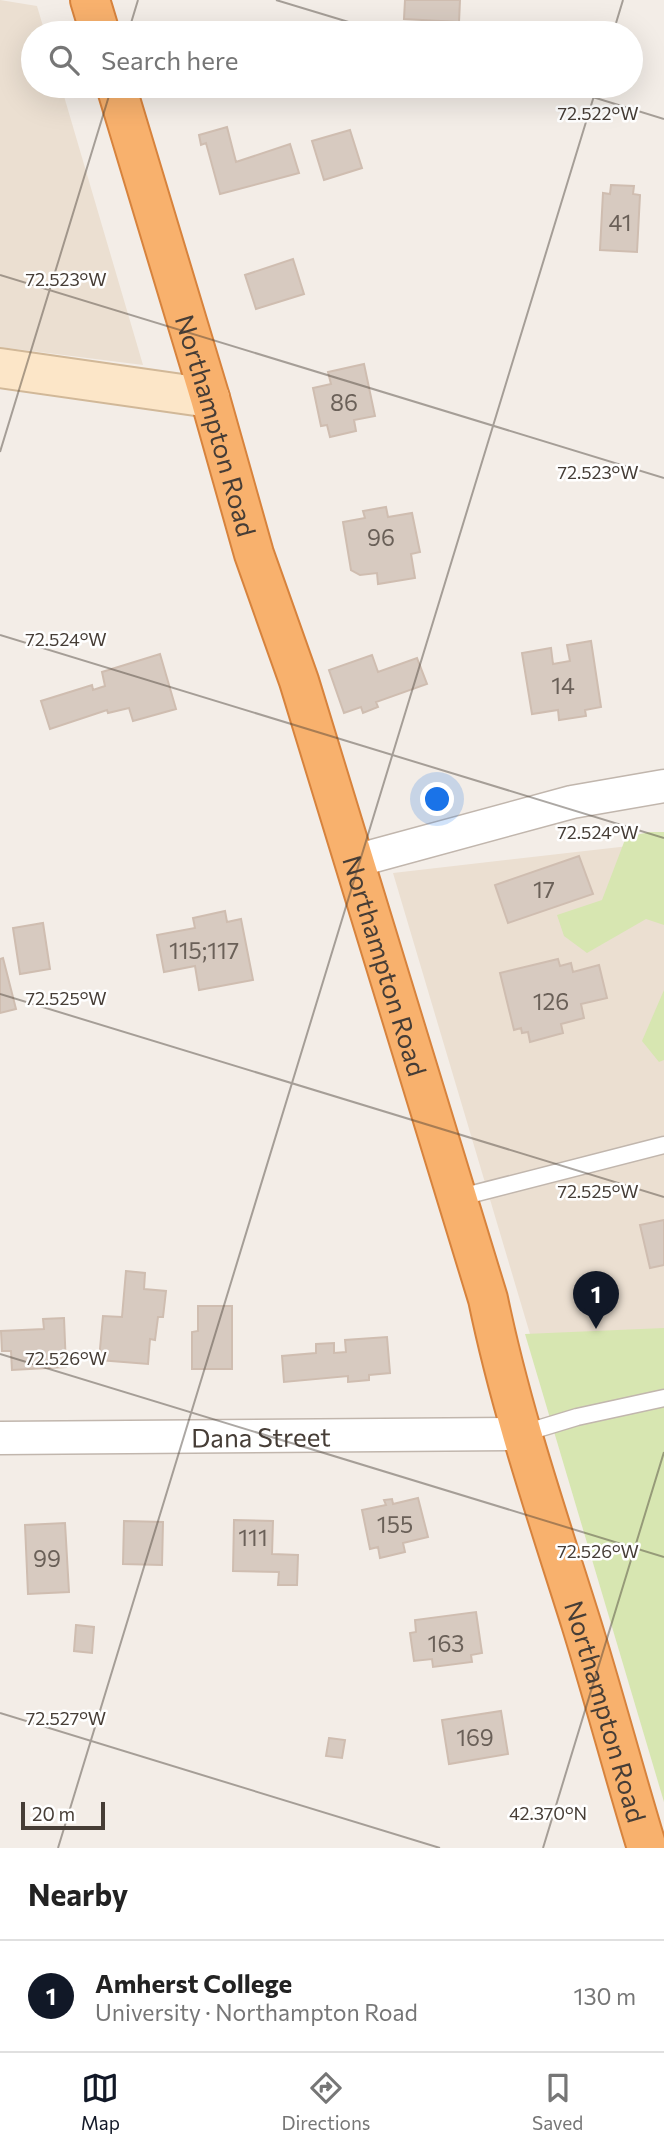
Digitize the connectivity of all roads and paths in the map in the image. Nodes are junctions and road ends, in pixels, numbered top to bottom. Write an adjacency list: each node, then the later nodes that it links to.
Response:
1 (90, 0): 2 (highway)
2 (96, 21)
3 (120, 98): 5 (highway, Northampton Road)
4 (0, 368): 5 (main road)
5 (211, 398): 7 (highway, Northampton Road)
6 (664, 786): 7 (street)
7 (355, 861): 9 (highway, Northampton Road)
8 (664, 1145): 9 (lane)
9 (457, 1198): 11 (highway, Northampton Road)
10 (664, 1398): 11 (lane)
11 (521, 1434): 12 (street, Dana Street); 13 (highway, Northampton Road)
12 (0, 1438)
13 (647, 1848)

